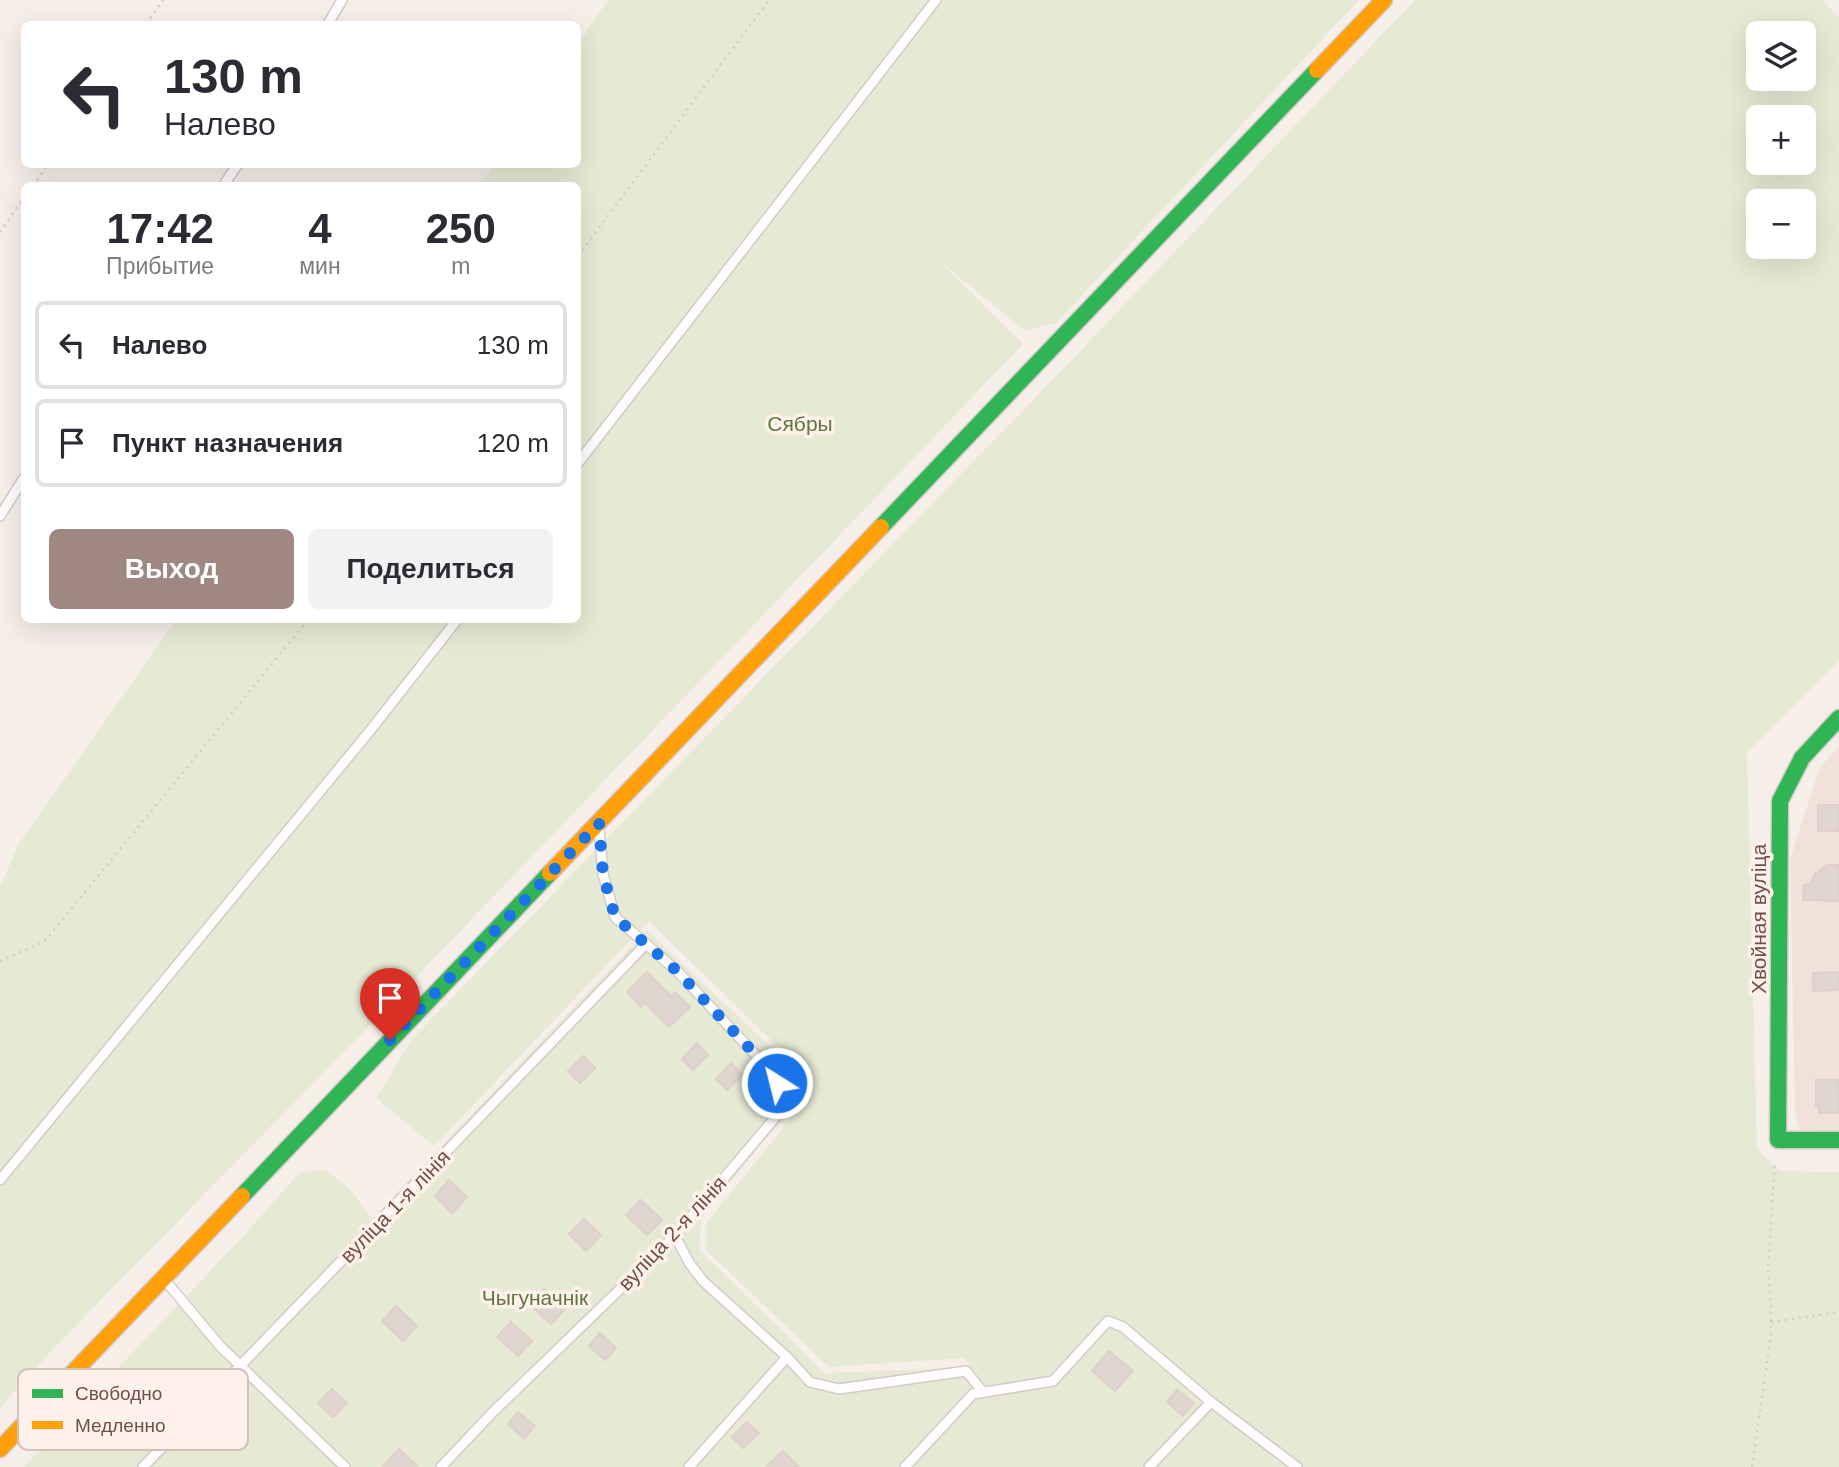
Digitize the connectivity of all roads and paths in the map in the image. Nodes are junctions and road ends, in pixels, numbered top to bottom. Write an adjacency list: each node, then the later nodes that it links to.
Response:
1 (163, 0): 6 (path)
2 (342, 0): 7 (lane)
3 (769, 0): 10 (path)
4 (936, 0): 11 (lane)
5 (1384, 0): 17 (main road)
6 (148, 21)
7 (330, 21)
8 (21, 202): 9 (path)
9 (0, 232)
10 (581, 252)
11 (581, 459)
12 (21, 483): 13 (lane)
13 (0, 516)
14 (305, 623): 19 (path)
15 (455, 623): 22 (lane)
16 (1839, 718): 20 (main road, Хвойная вуліца)
17 (599, 823): 18 (lane); 24 (main road)
18 (646, 944): 23 (lane, вуліца 2-я лінія); 28 (lane, вуліца 1-я лінія)
19 (0, 961)
20 (1778, 1140): 21 (main road); 26 (path)
21 (1839, 1140)
22 (0, 1180)
23 (675, 1236): 27 (lane); 40 (lane, вуліца 2-я лінія)
24 (163, 1277): 28 (lane); 29 (main road)
25 (1839, 1312): 26 (path)
26 (1771, 1322): 45 (path)
27 (787, 1357): 33 (lane); 41 (lane)
28 (242, 1366): 30 (lane, вуліца 1-я лінія); 31 (lane)
29 (76, 1369)
30 (239, 1369)
31 (245, 1369)
32 (248, 1372): 39 (lane)
33 (983, 1392): 34 (lane); 42 (lane)
34 (1211, 1402): 43 (lane); 44 (lane)
35 (18, 1430): 36 (main road)
36 (0, 1449)
37 (160, 1450): 38 (lane, вуліца 1-я лінія)
38 (143, 1467)
39 (345, 1467)
40 (442, 1467)
41 (689, 1467)
42 (905, 1467)
43 (1149, 1467)
44 (1297, 1467)
45 (1752, 1467)

